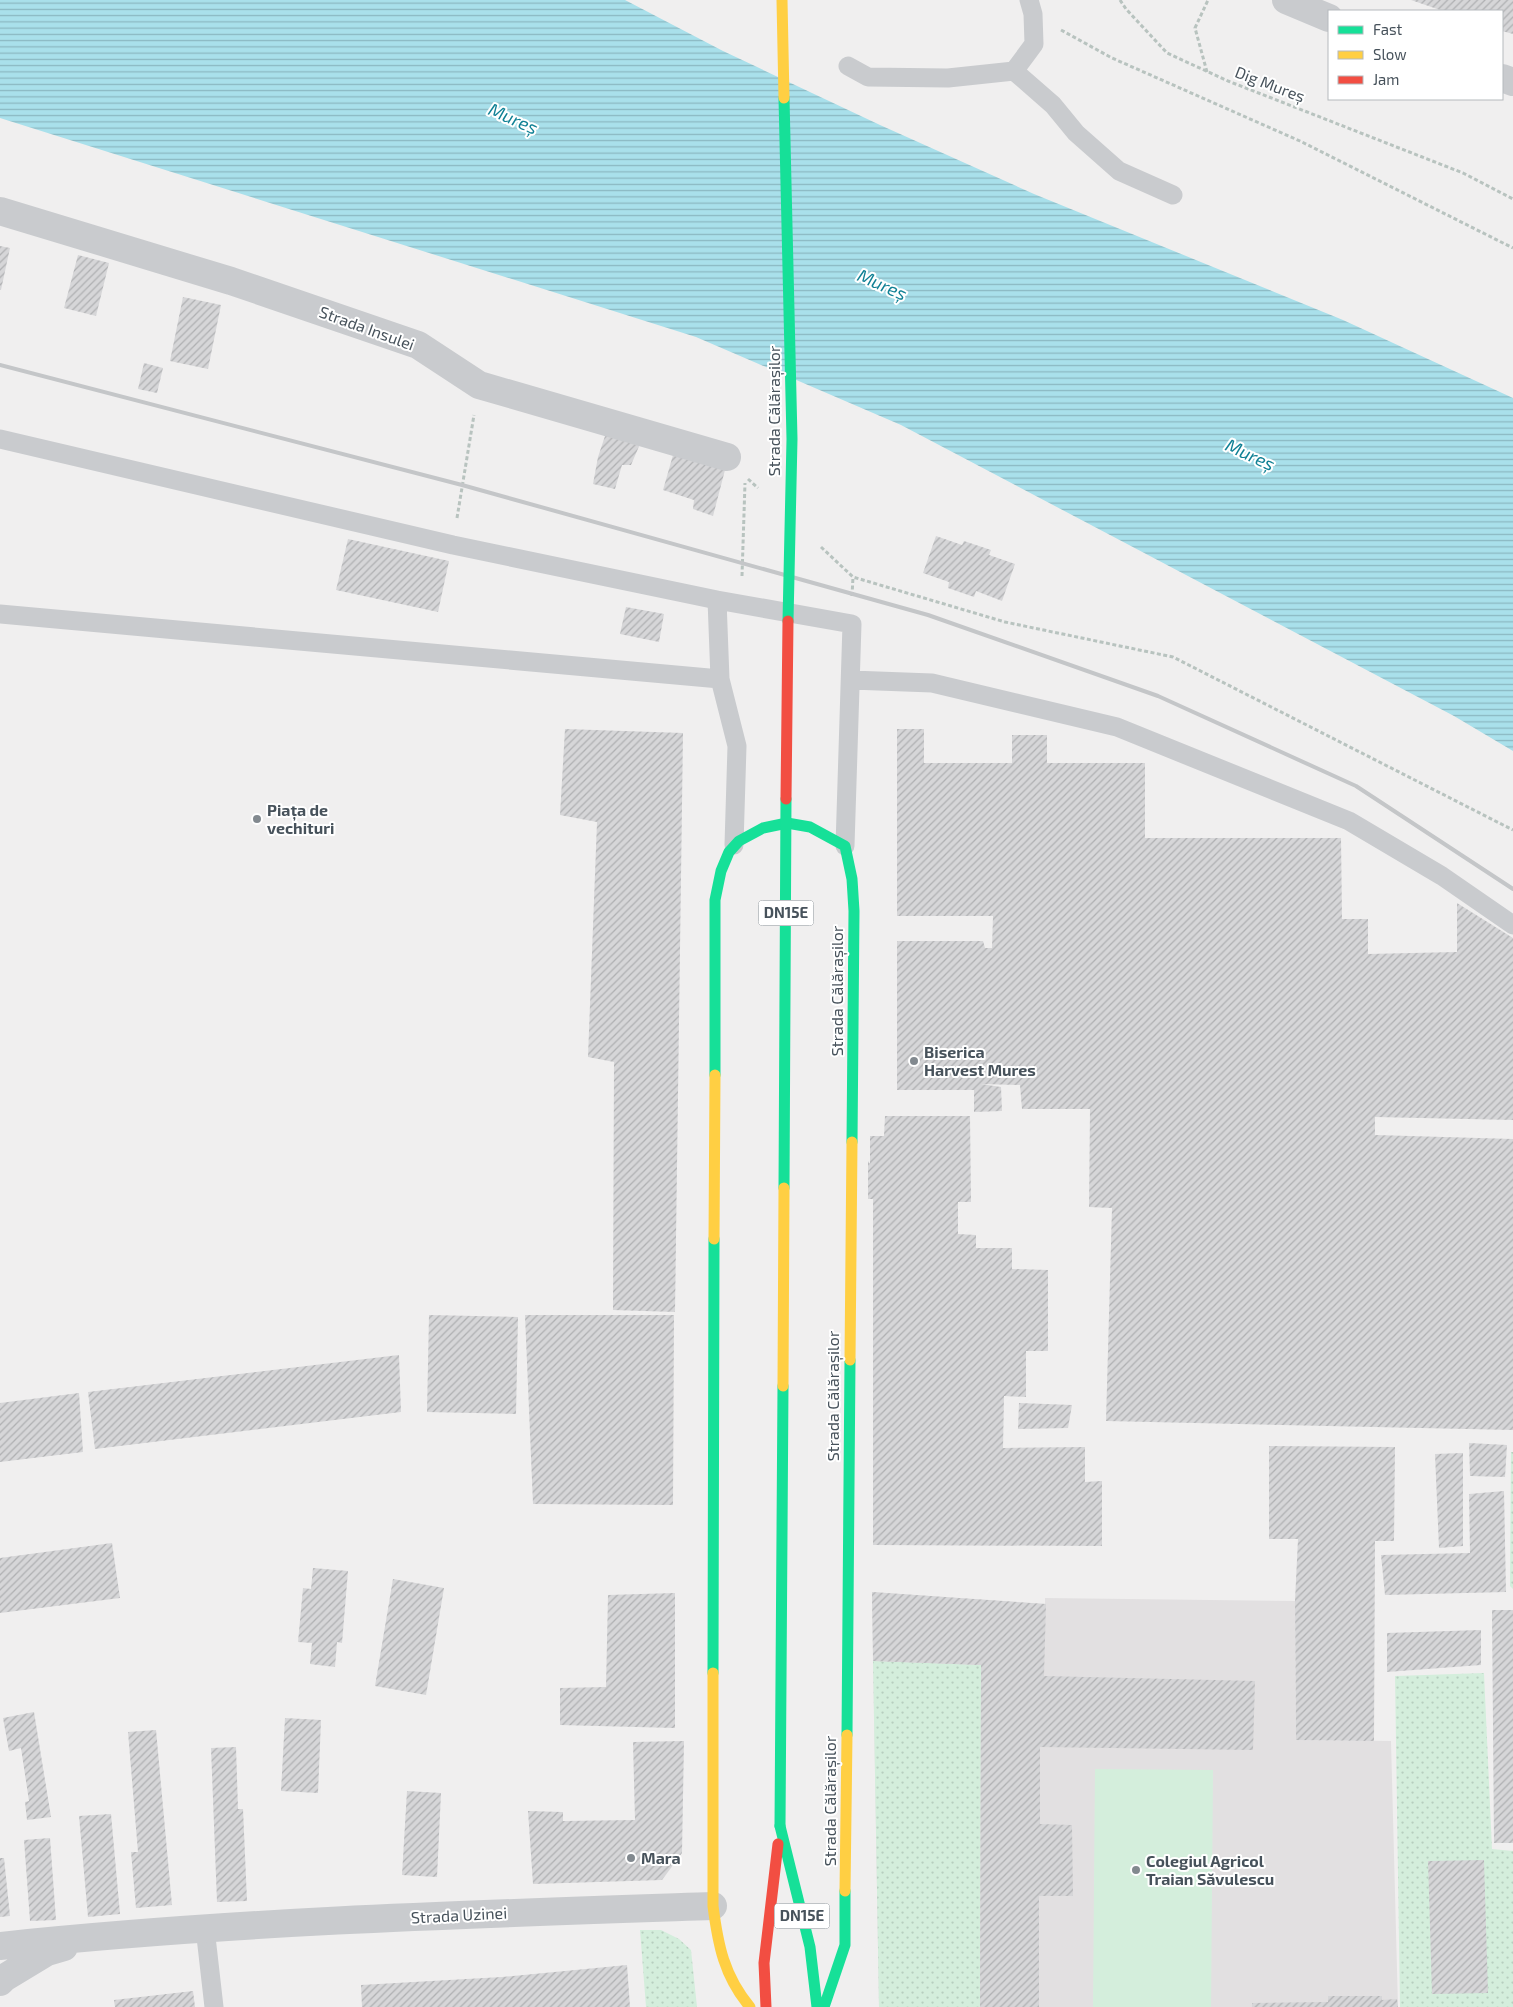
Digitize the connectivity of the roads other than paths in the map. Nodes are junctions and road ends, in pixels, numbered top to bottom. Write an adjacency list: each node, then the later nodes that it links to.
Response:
1 (782, 0): 18 (street, Strada Călărașilor / DN15E, bridge)
2 (1286, 0): 4 (street)
3 (1031, 7): 6 (lane)
4 (1328, 18)
5 (848, 66): 6 (lane)
6 (1014, 71): 7 (lane)
7 (1173, 196)
8 (0, 211): 10 (street, Strada Insulei)
9 (0, 439): 11 (lane)
10 (727, 457)
11 (717, 600): 13 (lane); 14 (lane)
12 (0, 614): 13 (lane)
13 (720, 679): 15 (lane)
14 (851, 680): 16 (lane); 17 (lane)
15 (734, 845): 16 (street); 19 (street)
16 (845, 846): 28 (street, Strada Călărașilor)
17 (1513, 925)
18 (780, 1826): 26 (street, Strada Călărașilor / DN15E); 27 (street, Strada Călărașilor / DN15E)
19 (713, 1906): 20 (street, Strada Uzinei); 25 (street)
20 (205, 1928): 21 (street, Strada Uzinei); 24 (lane)
21 (96, 1936): 22 (street, Strada Uzinei); 23 (street, Strada Uzinei)
22 (0, 1946)
23 (0, 1982)
24 (214, 2007)
25 (750, 2007)
26 (766, 2007)
27 (817, 2007)
28 (824, 2007)

